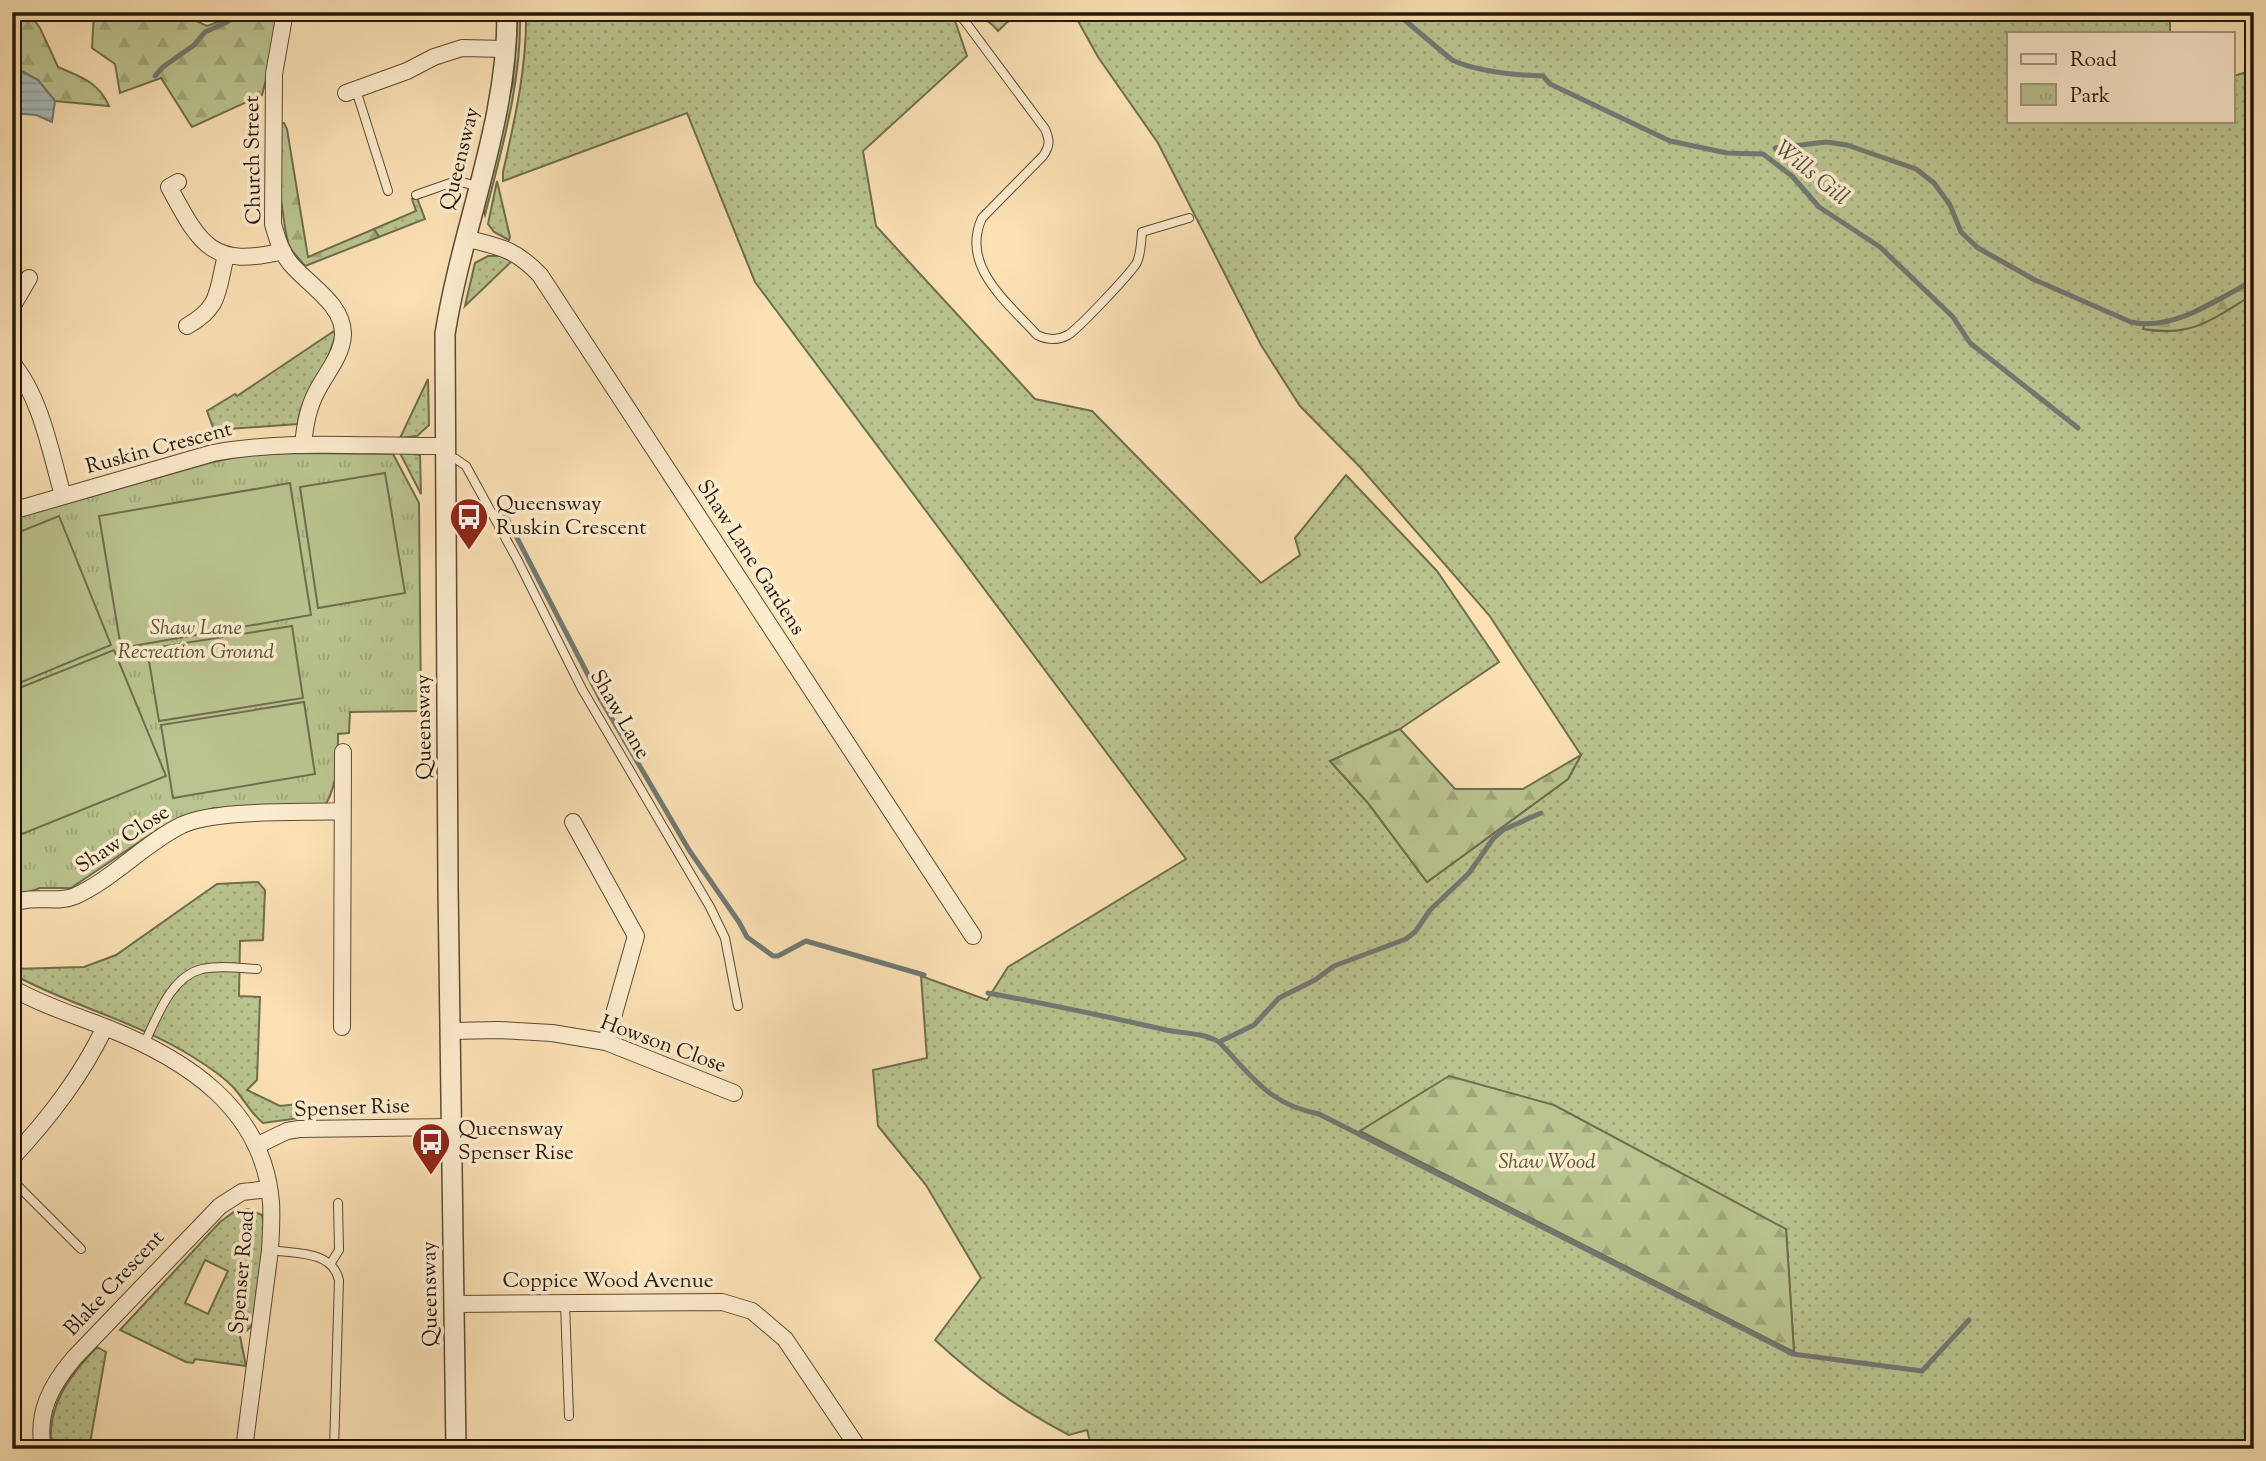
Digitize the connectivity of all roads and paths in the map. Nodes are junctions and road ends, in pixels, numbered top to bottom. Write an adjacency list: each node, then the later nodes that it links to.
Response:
1 (285, 12): 12 (street, Church Street)
2 (507, 12): 4 (street, Queensway)
3 (958, 12): 10 (lane)
4 (506, 49): 5 (street); 7 (street, Queensway)
5 (351, 91): 8 (lane)
6 (178, 182): 13 (street)
7 (478, 186): 9 (lane); 11 (street, Queensway)
8 (388, 191)
9 (416, 195)
10 (1189, 218)
11 (465, 238): 19 (street, Queensway); 26 (street, Shaw Lane Gardens)
12 (283, 251): 13 (street); 18 (street, Church Street)
13 (226, 256): 16 (street)
14 (29, 278): 15 (street)
15 (12, 307)
16 (187, 326)
17 (12, 363): 20 (street)
18 (303, 445): 19 (street, Ruskin Crescent); 20 (street, Ruskin Crescent)
19 (445, 451): 29 (lane, Shaw Lane); 32 (street, Queensway)
20 (63, 496): 21 (street, Ruskin Crescent)
21 (12, 511)
22 (343, 752): 23 (street)
23 (341, 811): 25 (street, Shaw Close); 31 (street)
24 (573, 822): 33 (street)
25 (12, 904)
26 (973, 936)
27 (257, 970): 34 (lane)
28 (12, 988): 30 (street, Spenser Road)
29 (738, 1006)
30 (105, 1027): 34 (street, Spenser Road); 38 (street)
31 (342, 1027)
32 (451, 1031): 33 (street, Howson Close); 36 (street, Queensway)
33 (606, 1042): 35 (street, Howson Close)
34 (144, 1044): 37 (street, Spenser Road)
35 (734, 1093)
36 (452, 1127): 37 (street, Spenser Rise); 46 (street, Queensway)
37 (256, 1146): 40 (street, Spenser Road)
38 (12, 1158)
39 (12, 1180): 42 (lane)
40 (269, 1189): 43 (street, Spenser Road); 48 (street, Blake Crescent)
41 (338, 1203): 44 (lane)
42 (80, 1250)
43 (270, 1250): 44 (lane); 49 (street, Spenser Road)
44 (331, 1263): 50 (lane)
45 (565, 1303): 46 (street, Coppice Wood Avenue); 47 (lane); 52 (street, Coppice Wood Avenue)
46 (454, 1304): 51 (street, Queensway)
47 (569, 1416)
48 (43, 1449)
49 (244, 1449)
50 (334, 1449)
51 (456, 1449)
52 (859, 1449)

